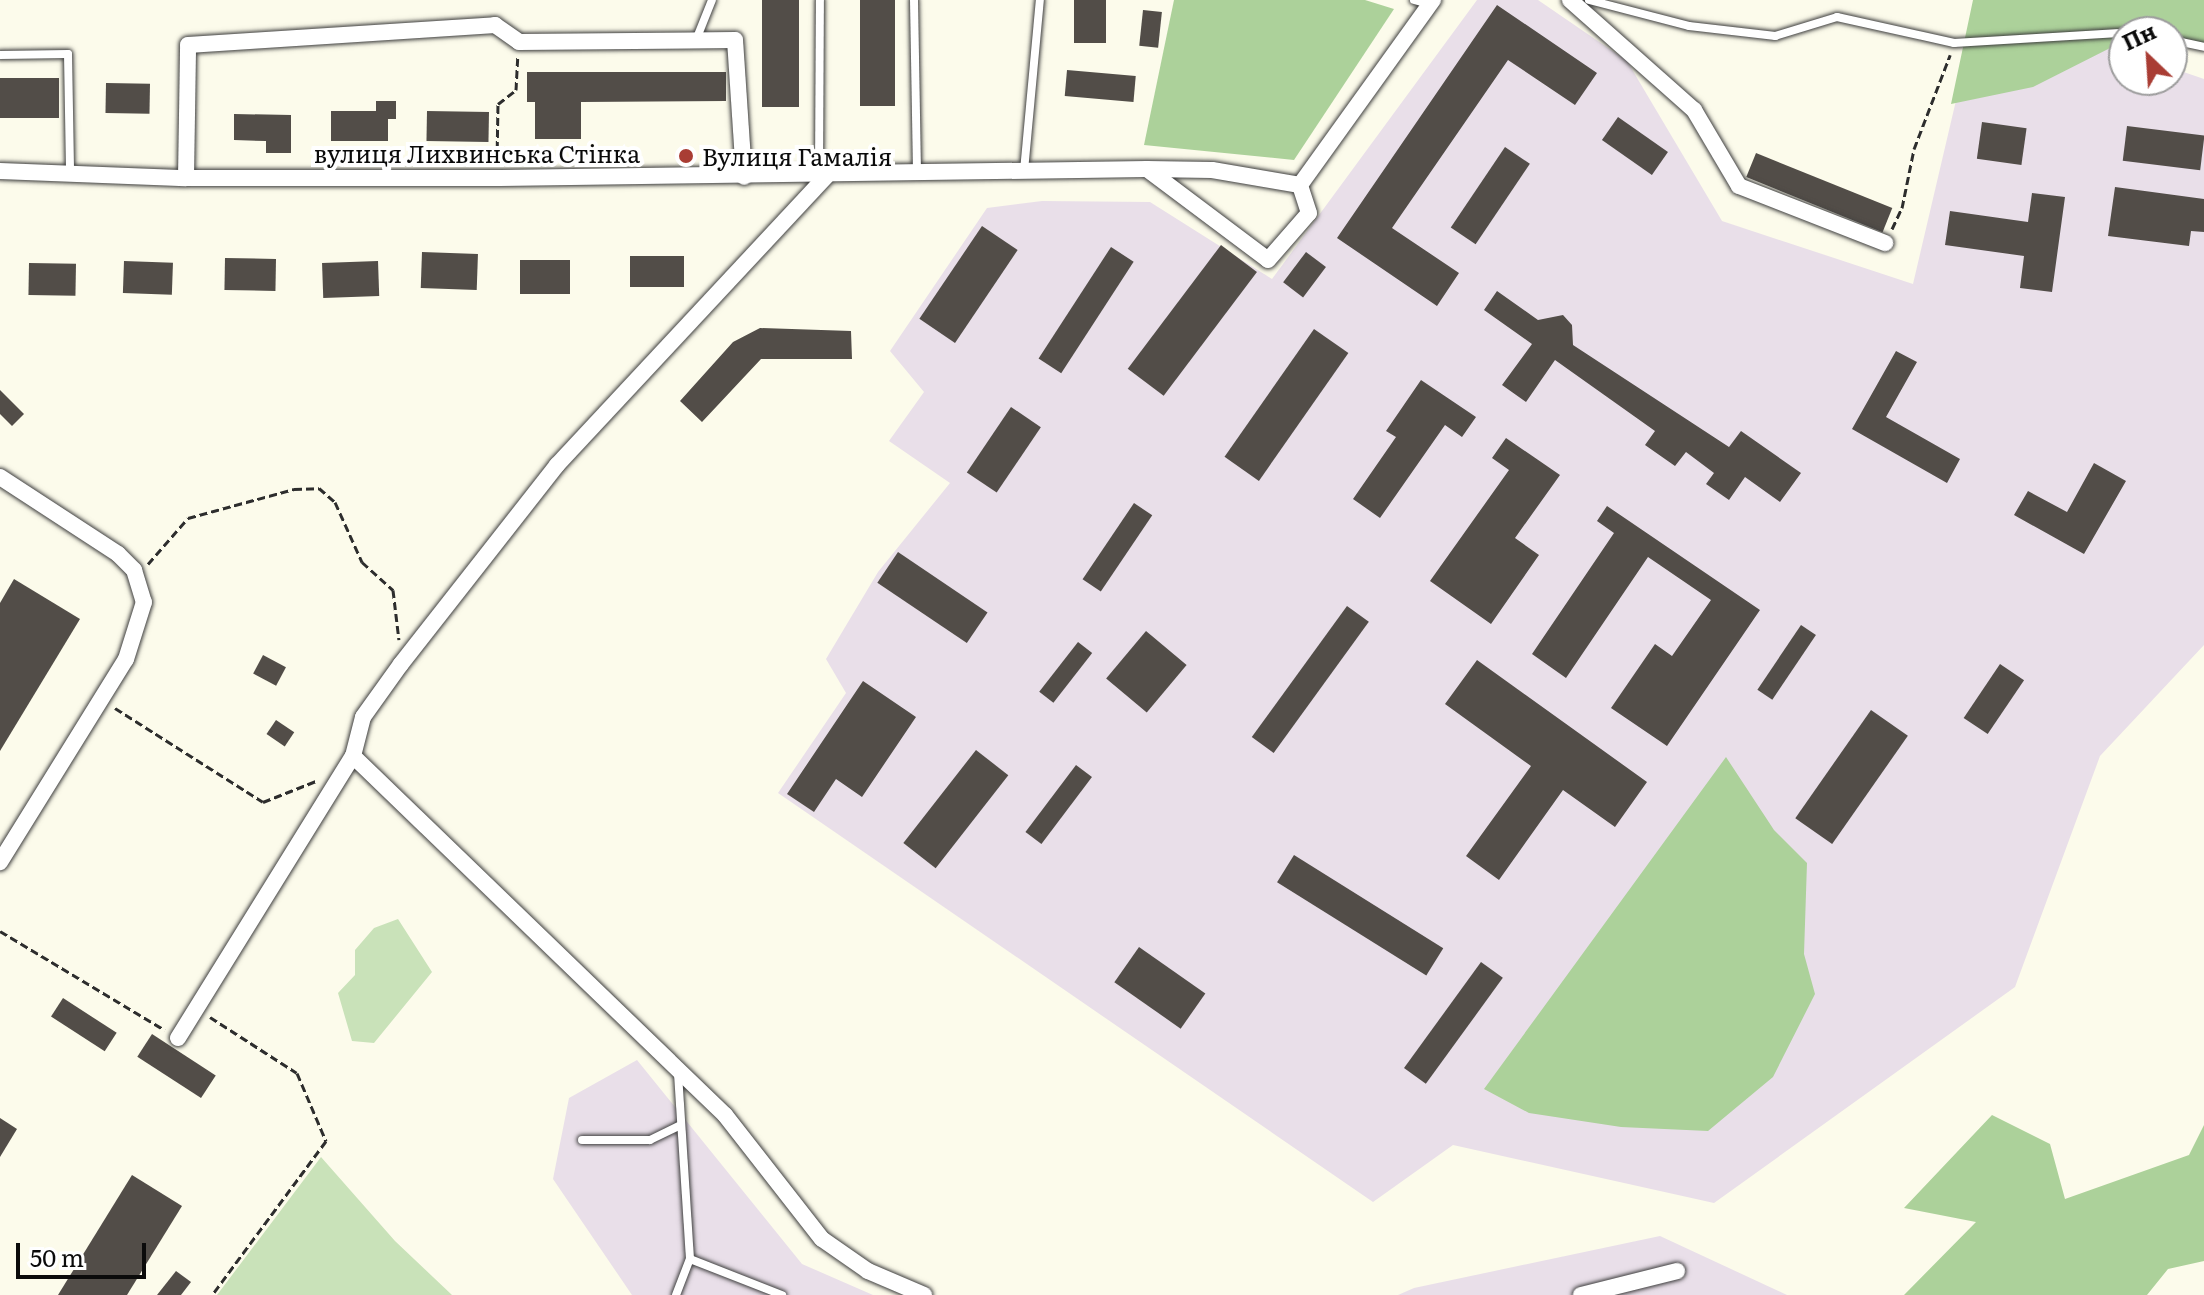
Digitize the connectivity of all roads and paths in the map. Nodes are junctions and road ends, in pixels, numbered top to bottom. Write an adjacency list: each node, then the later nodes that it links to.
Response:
1 (712, 0): 9 (lane)
2 (820, 0): 18 (lane)
3 (914, 0): 16 (lane)
4 (1040, 0): 15 (lane)
5 (1570, 0): 23 (street)
6 (1589, 0): 11 (lane)
7 (1426, 2): 22 (street)
8 (2108, 34): 11 (lane)
9 (696, 40): 10 (street); 19 (street)
10 (519, 42): 20 (street); 21 (path)
11 (1954, 43): 23 (path)
12 (0, 55): 17 (lane)
13 (1147, 169): 15 (street, вулиця Лихвинська Стінка); 22 (street, вулиця Лихвинська Стінка); 22 (street)
14 (0, 171): 17 (street, вулиця Лихвинська Стінка)
15 (1024, 171): 16 (street, вулиця Лихвинська Стінка)
16 (917, 173): 18 (street, вулиця Лихвинська Стінка)
17 (70, 174): 20 (street, вулиця Лихвинська Стінка)
18 (823, 175): 19 (street, вулиця Лихвинська Стінка); 26 (street)
19 (744, 177): 21 (street, вулиця Лихвинська Стінка)
20 (186, 178): 21 (street, вулиця Лихвинська Стінка)
21 (496, 178)
22 (1300, 185)
23 (1885, 243)
24 (0, 477): 25 (street)
25 (134, 570): 26 (path); 27 (street)
26 (401, 664): 28 (street)
27 (101, 700): 29 (path); 30 (street)
28 (353, 756): 29 (street); 34 (street)
29 (339, 776): 32 (street)
30 (0, 862)
31 (0, 931): 33 (path)
32 (196, 1009): 33 (street); 39 (path)
33 (178, 1038)
34 (678, 1068): 35 (lane); 42 (street)
35 (681, 1125): 36 (lane); 37 (lane)
36 (582, 1140)
37 (690, 1259): 40 (lane); 41 (lane)
38 (1677, 1271): 43 (street)
39 (212, 1295)
40 (676, 1295)
41 (782, 1295)
42 (924, 1295)
43 (1581, 1295)

